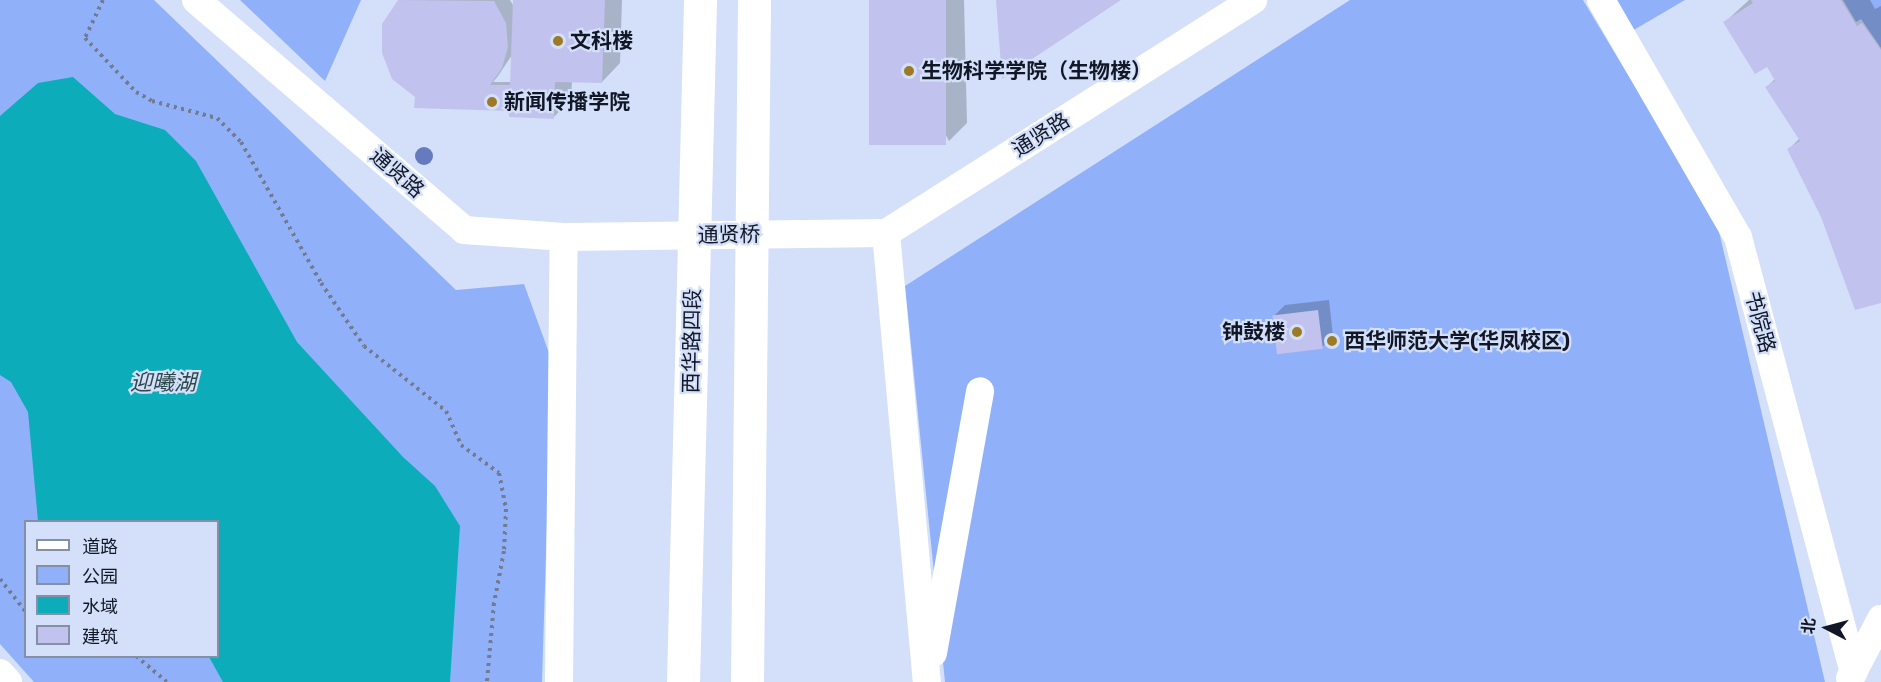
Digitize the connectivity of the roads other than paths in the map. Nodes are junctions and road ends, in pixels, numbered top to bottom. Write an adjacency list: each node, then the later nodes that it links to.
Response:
1 (196, 0): 8 (street, 通贤路)
2 (700, 0): 15 (main road, 西华路四段)
3 (754, 0): 16 (main road)
4 (1253, 0): 6 (street, 通贤路)
5 (1601, 0): 12 (street, 书院路)
6 (886, 233): 7 (street, 通贤桥); 17 (street)
7 (640, 236): 8 (street, 通贤路)
8 (564, 237): 14 (street)
9 (980, 391): 17 (street)
10 (1881, 619): 12 (street)
11 (0, 673): 13 (street)
12 (1851, 677)
13 (8, 682)
14 (560, 682)
15 (683, 682)
16 (747, 682)
17 (927, 682)

